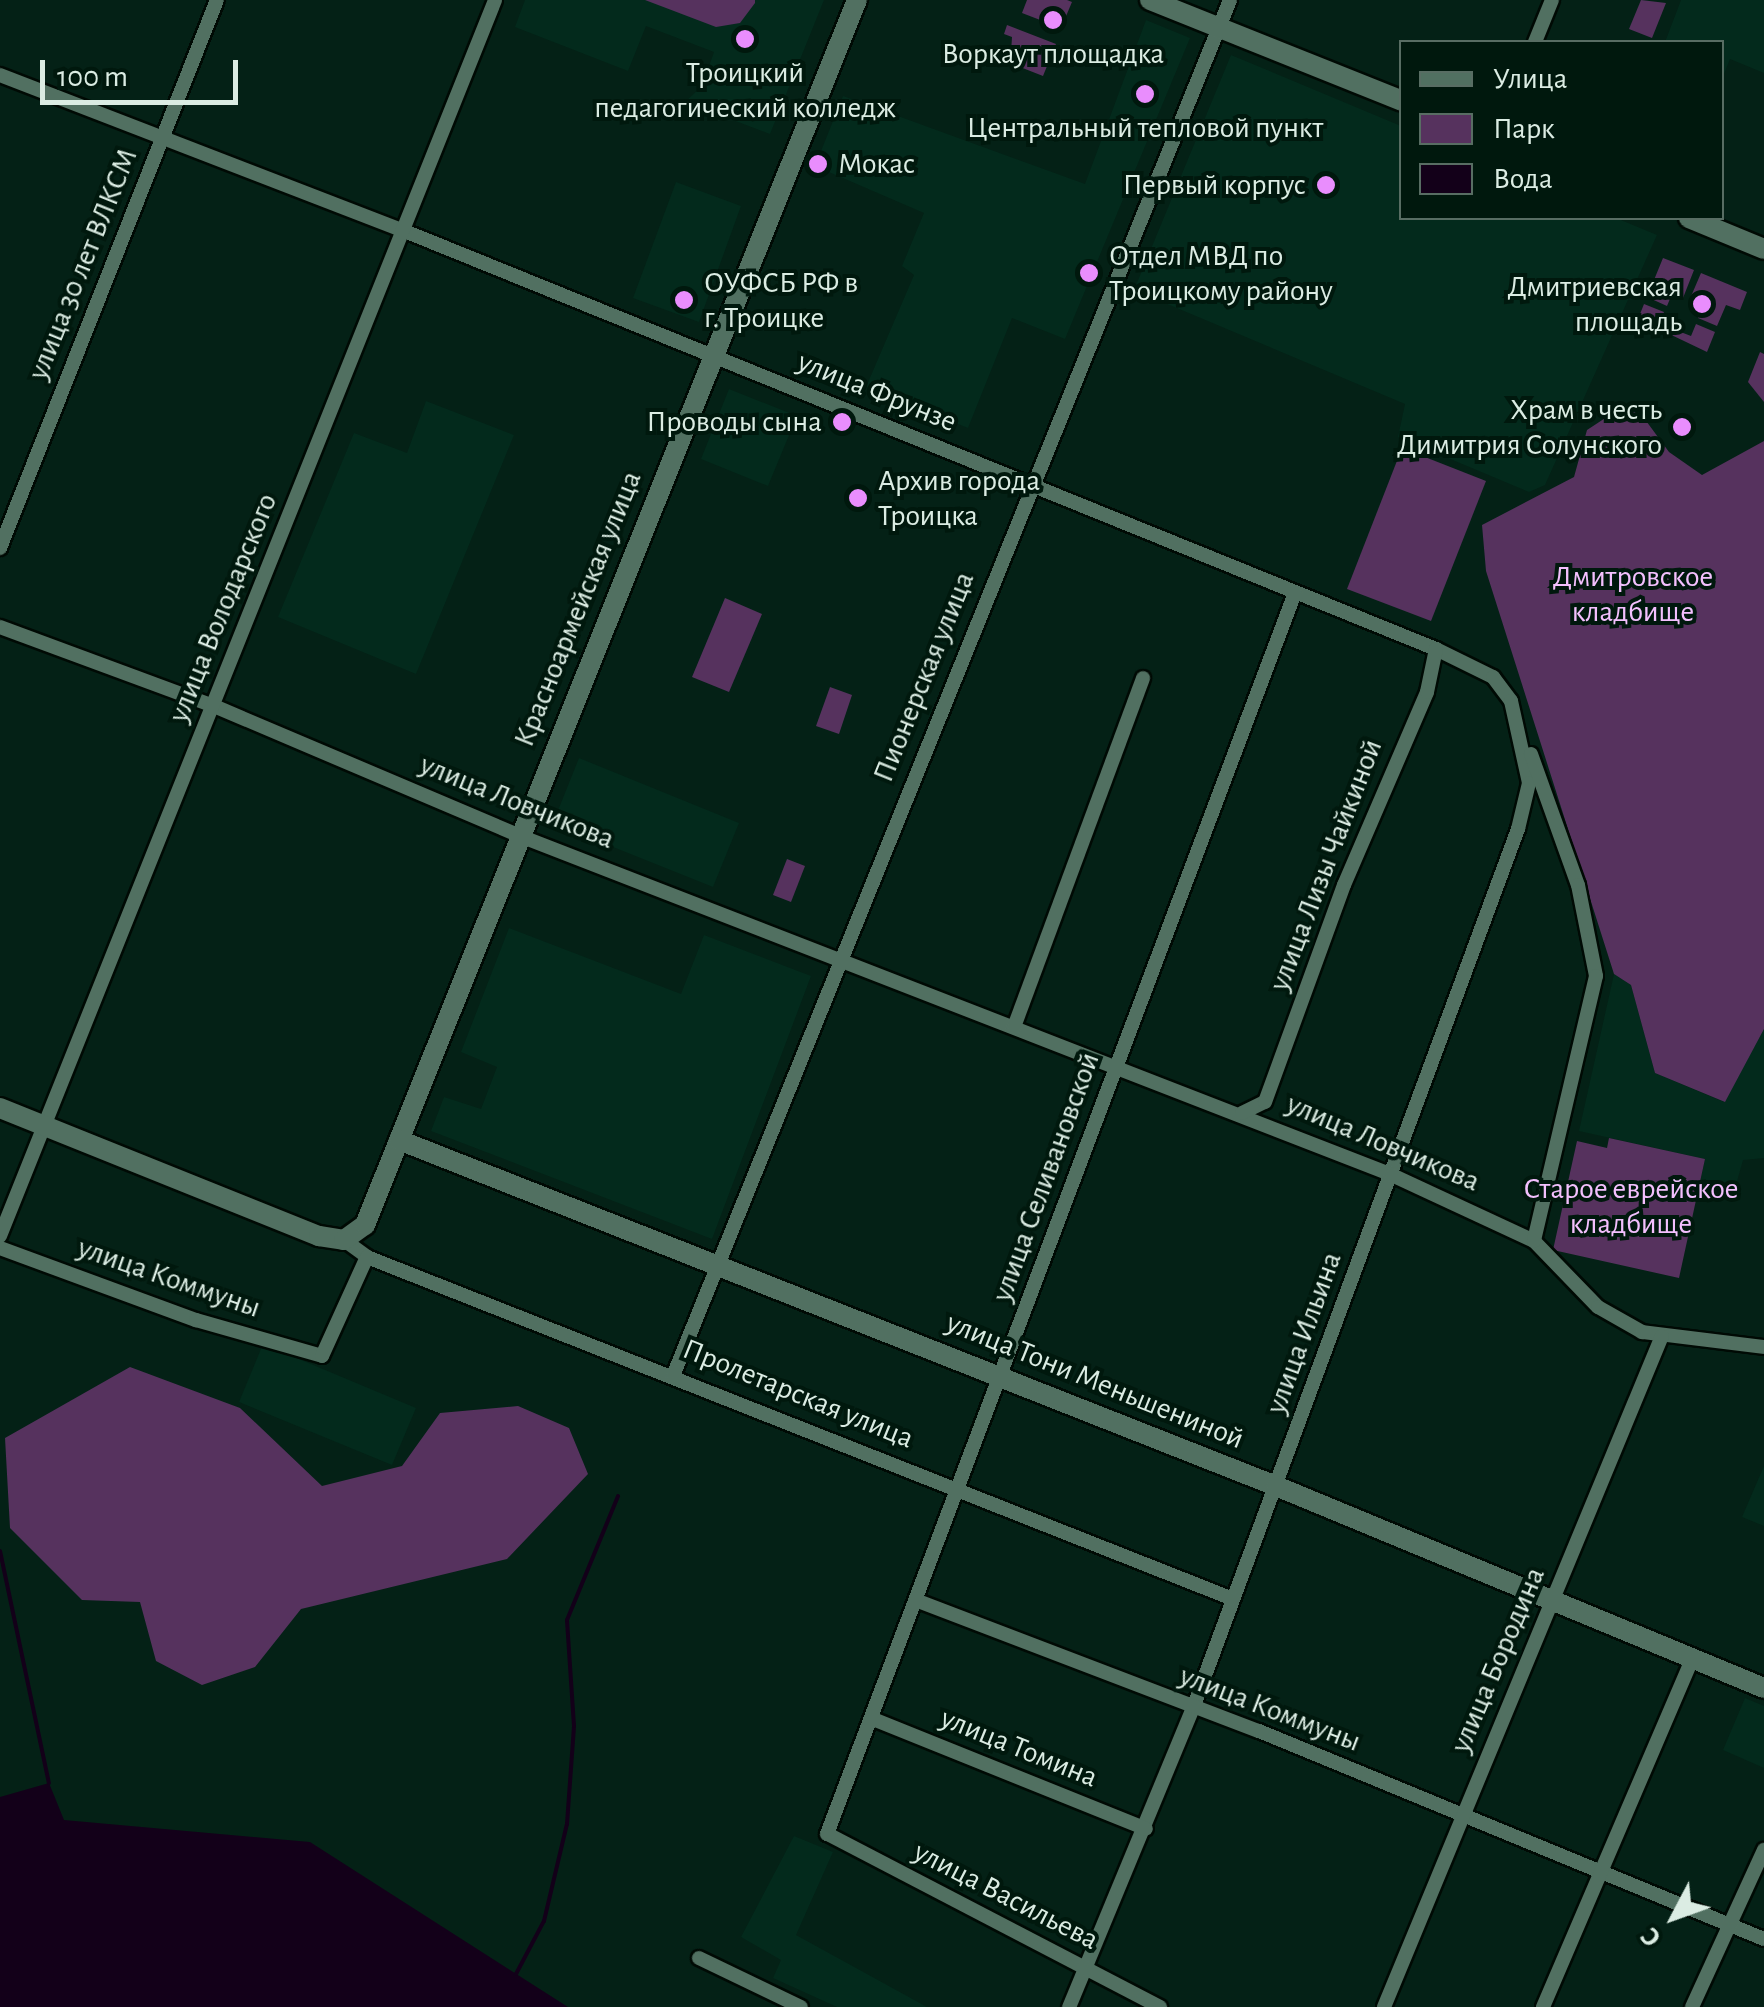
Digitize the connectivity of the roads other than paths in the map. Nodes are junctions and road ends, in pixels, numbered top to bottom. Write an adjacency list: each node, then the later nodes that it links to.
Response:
1 (217, 0): 11 (street, улица 30 лет ВЛКСМ)
2 (494, 0): 13 (street, улица Володарского)
3 (857, 0): 15 (street, Красноармейская улица)
4 (1150, 0): 7 (street)
5 (1230, 0): 7 (street, Пионерская улица)
6 (1552, 0): 8 (street)
7 (1220, 28): 10 (street); 16 (street, Пионерская улица)
8 (1535, 40)
9 (0, 75): 11 (street, улица Фрунзе)
10 (1399, 100)
11 (163, 138): 13 (street, улица Фрунзе); 17 (street, улица 30 лет ВЛКСМ)
12 (1693, 220): 14 (street)
13 (402, 230): 15 (street, улица Фрунзе); 23 (street, улица Володарского)
14 (1764, 248)
15 (713, 356): 16 (street, улица Фрунзе); 25 (street, Красноармейская улица)
16 (1031, 484): 18 (street, улица Фрунзе); 26 (street, Пионерская улица)
17 (0, 548)
18 (1296, 593): 20 (street, улица Фрунзе); 28 (street, улица Селивановской)
19 (0, 627): 23 (street, улица Ловчикова)
20 (1436, 649): 22 (street, улица Фрунзе); 29 (street, улица Лизы Чайкиной)
21 (1143, 678): 27 (street)
22 (1503, 686): 24 (street, улица Ильина)
23 (214, 706): 25 (street, улица Ловчикова); 33 (street, улица Володарского)
24 (1520, 724): 35 (street, улица Ильина); 38 (street, улица Ильина)
25 (520, 836): 26 (street, улица Ловчикова); 34 (street, Красноармейская улица)
26 (844, 961): 27 (street, улица Ловчикова); 41 (street, Пионерская улица)
27 (1014, 1027): 28 (street, улица Ловчикова)
28 (1114, 1065): 31 (street, улица Ловчикова); 45 (street, улица Селивановской)
29 (1265, 1102): 31 (street); 32 (street)
30 (0, 1108): 33 (street, Пролетарская улица)
31 (1242, 1113): 32 (street, улица Ловчикова)
32 (1270, 1124): 35 (street, улица Ловчикова)
33 (44, 1126): 36 (street, улица Володарского); 37 (street, Пролетарская улица)
34 (400, 1140): 37 (street, Красноармейская улица); 41 (street, улица Тони Меньшениной)
35 (1392, 1175): 38 (street, улица Ловчикова); 46 (street, улица Ильина)
36 (0, 1236)
37 (348, 1238): 40 (street, Пролетарская улица)
38 (1534, 1240): 42 (street, улица Ловчикова)
39 (0, 1248): 40 (street, улица Коммуны)
40 (367, 1257): 44 (street, Пролетарская улица)
41 (718, 1266): 44 (street, Пионерская улица); 45 (street, улица Тони Меньшениной)
42 (1662, 1336): 43 (street, улица Ловчикова); 50 (street, улица Бородина)
43 (1764, 1347)
44 (673, 1376): 47 (street, Пролетарская улица)
45 (1003, 1377): 46 (street, улица Тони Меньшениной); 47 (street, улица Селивановской)
46 (1276, 1486): 48 (street, улица Ильина); 50 (street, улица Тони Меньшениной)
47 (954, 1488): 48 (street, Пролетарская улица); 49 (street, улица Селивановской)
48 (1233, 1600): 53 (street, улица Ильина)
49 (918, 1602): 53 (street, улица Коммуны); 54 (street, улица Селивановской)
50 (1554, 1602): 51 (street, улица Тони Меньшениной); 55 (street, улица Бородина)
51 (1692, 1659): 52 (street, улица Тони Меньшениной); 59 (street)
52 (1764, 1688)
53 (1193, 1708): 55 (street, улица Коммуны); 56 (street, улица Ильина)
54 (873, 1719): 56 (street, улица Томина); 57 (street, улица Селивановской)
55 (1464, 1815): 59 (street, улица Коммуны); 67 (street, улица Бородина)
56 (1146, 1829): 63 (street, улица Ильина)
57 (827, 1834): 63 (street, улица Васильева)
58 (1764, 1850): 60 (street)
59 (1601, 1875): 60 (street, улица Коммуны); 68 (street)
60 (1732, 1926): 61 (street, улица Коммуны); 69 (street)
61 (1764, 1939)
62 (699, 1958): 64 (street)
63 (1087, 1969): 65 (street, улица Ильина); 66 (street, улица Васильева)
64 (801, 2007)
65 (1070, 2007)
66 (1160, 2007)
67 (1384, 2007)
68 (1543, 2007)
69 (1692, 2007)

